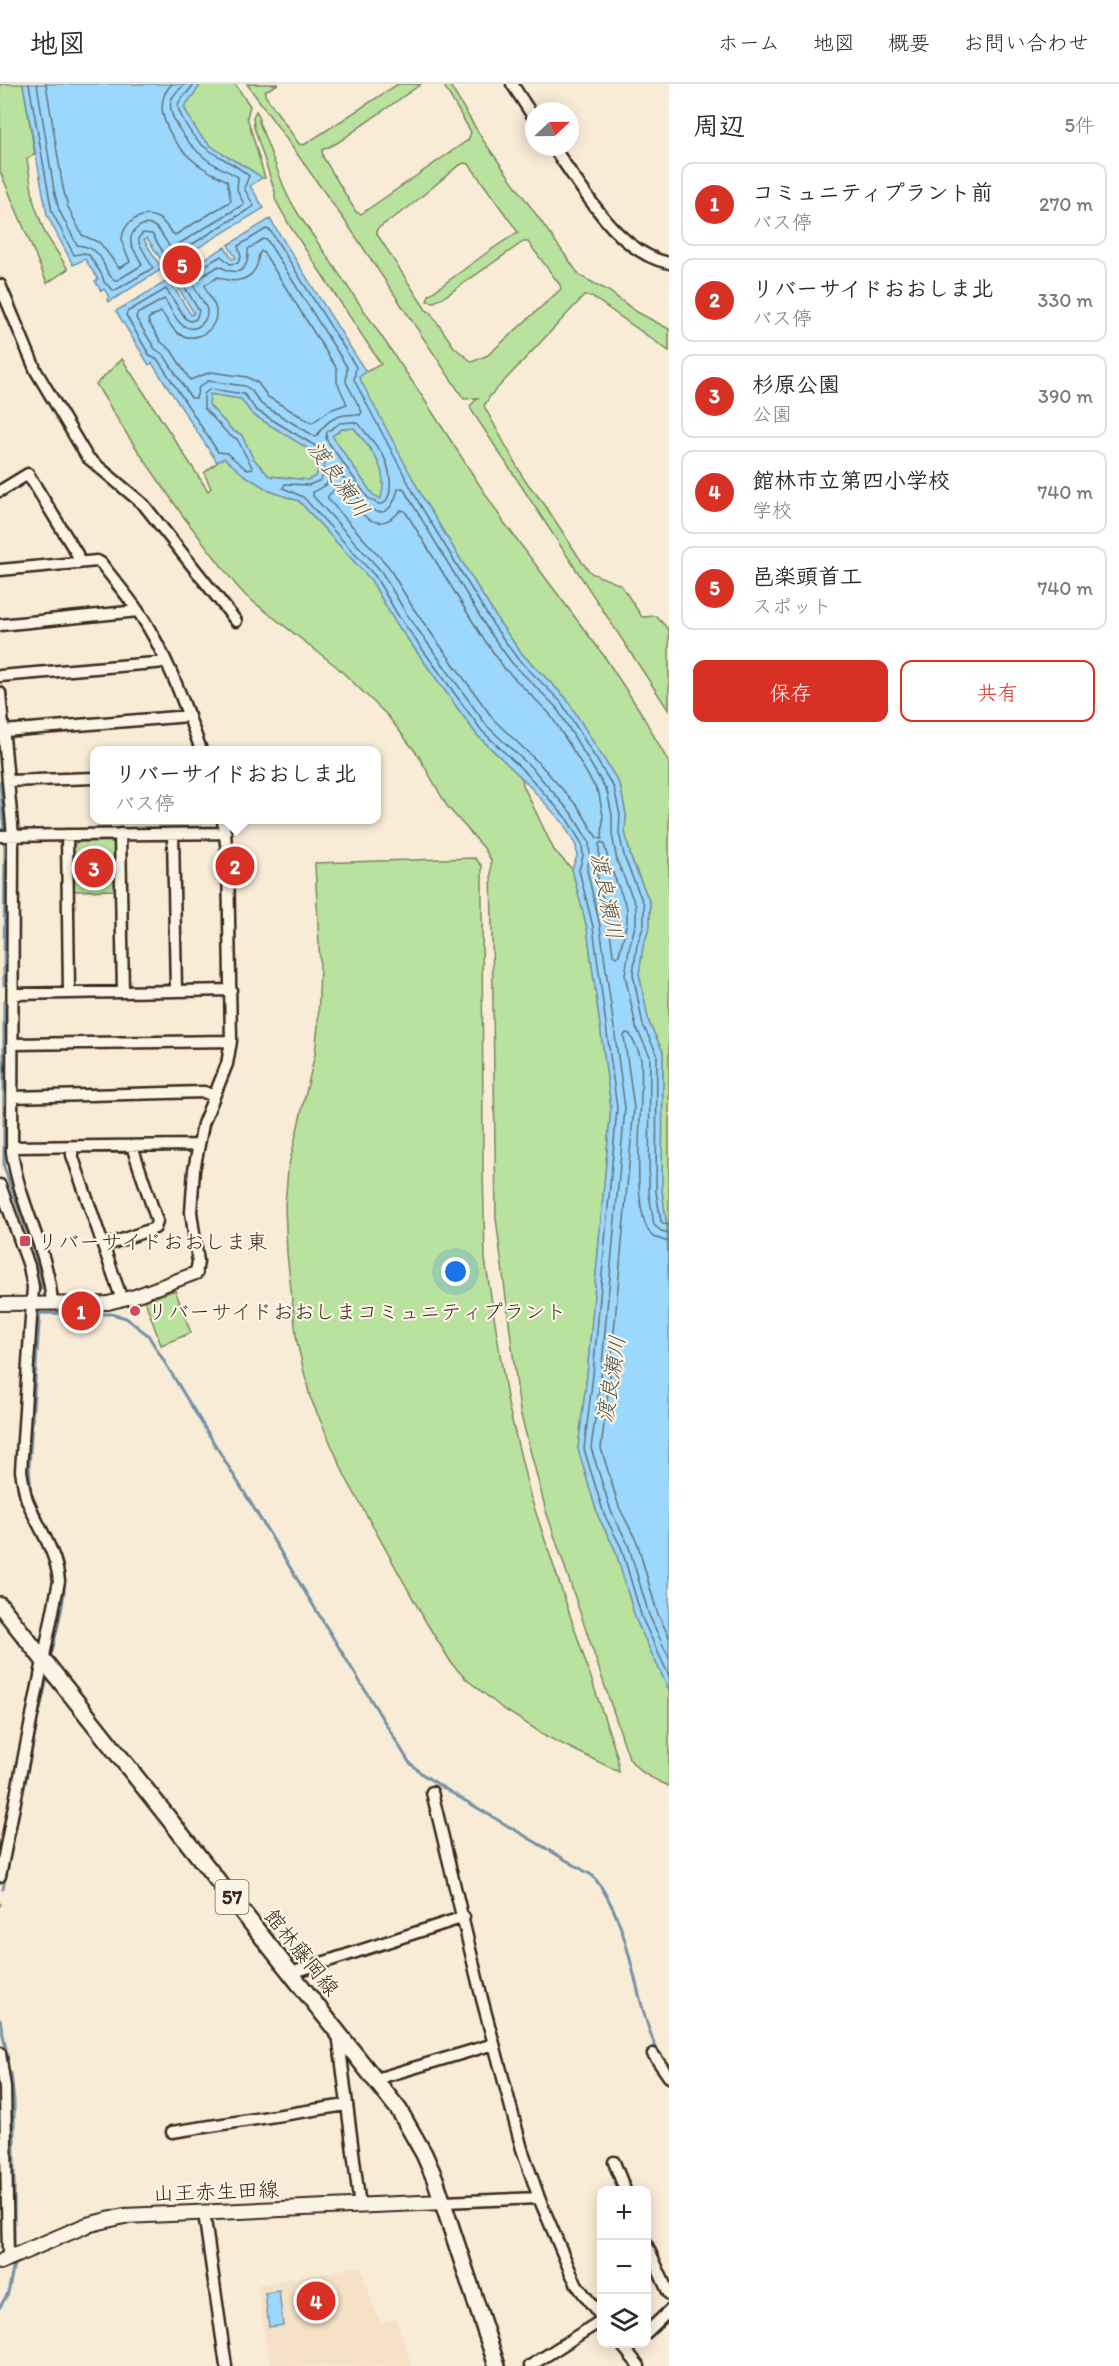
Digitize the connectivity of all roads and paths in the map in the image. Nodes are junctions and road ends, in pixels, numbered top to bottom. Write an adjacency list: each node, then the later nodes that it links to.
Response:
1 (512, 84): 2 (street)
2 (525, 104)
3 (560, 156): 4 (street)
4 (669, 263)
5 (0, 285): 10 (street)
6 (0, 491): 7 (street)
7 (79, 563): 8 (street); 9 (street)
8 (0, 570)
9 (138, 611): 11 (street); 12 (street)
10 (237, 621)
11 (0, 625)
12 (166, 662): 13 (street); 15 (street)
13 (0, 676)
14 (0, 693): 16 (street)
15 (189, 716): 16 (street); 17 (street)
16 (4, 731): 19 (street)
17 (200, 746)
18 (90, 778): 19 (street)
19 (8, 781): 26 (street)
20 (224, 824): 21 (street)
21 (226, 833): 23 (street); 27 (street)
22 (120, 834): 23 (street); 24 (street); 29 (street)
23 (173, 834): 28 (street)
24 (67, 835): 26 (street); 30 (street)
25 (0, 836): 26 (street)
26 (13, 836): 31 (street)
27 (231, 990): 28 (street); 32 (street)
28 (177, 991): 29 (street)
29 (123, 992): 30 (street)
30 (69, 993): 31 (street)
31 (13, 994): 33 (street)
32 (231, 1041): 33 (street); 34 (street)
33 (12, 1044): 35 (street)
34 (214, 1096): 35 (street); 36 (street)
35 (12, 1097): 38 (street)
36 (198, 1145): 37 (street); 42 (street)
37 (132, 1146): 39 (street); 41 (street)
38 (12, 1147): 39 (street); 46 (street)
39 (72, 1147): 41 (street)
40 (0, 1185): 45 (street)
41 (105, 1246): 43 (street)
42 (196, 1273): 43 (street)
43 (122, 1300): 46 (street)
44 (0, 1304): 45 (street)
45 (33, 1304): 46 (street); 48 (street)
46 (52, 1304)
47 (0, 1605): 48 (main road, 館林藤岡線 / 57)
48 (42, 1658): 50 (street); 52 (main road, 館林藤岡線 / 57)
49 (432, 1792): 51 (street)
50 (0, 1875)
51 (464, 1917): 52 (street); 54 (street)
52 (291, 1973): 53 (main road, 館林藤岡線 / 57)
53 (337, 2030): 58 (main road, 館林藤岡線 / 57); 59 (street)
54 (494, 2044): 58 (street); 63 (street)
55 (0, 2053): 68 (street)
56 (653, 2054): 57 (street)
57 (669, 2077)
58 (376, 2079): 64 (main road, 館林藤岡線 / 57)
59 (346, 2105): 60 (street); 65 (street)
60 (172, 2132)
61 (614, 2162): 62 (street)
62 (623, 2186)
63 (539, 2198): 64 (street); 71 (street)
64 (443, 2202): 65 (main road, 山王赤生田線); 76 (main road, 館林藤岡線 / 57)
65 (356, 2206): 66 (main road, 山王赤生田線)
66 (204, 2213): 68 (main road, 山王赤生田線); 75 (street)
67 (651, 2254): 69 (street)
68 (4, 2260)
69 (669, 2294)
70 (669, 2311): 73 (street)
71 (597, 2312)
72 (597, 2322): 77 (street)
73 (651, 2328)
74 (625, 2348): 78 (street)
75 (226, 2366)
76 (497, 2366)
77 (530, 2366)
78 (639, 2366)

